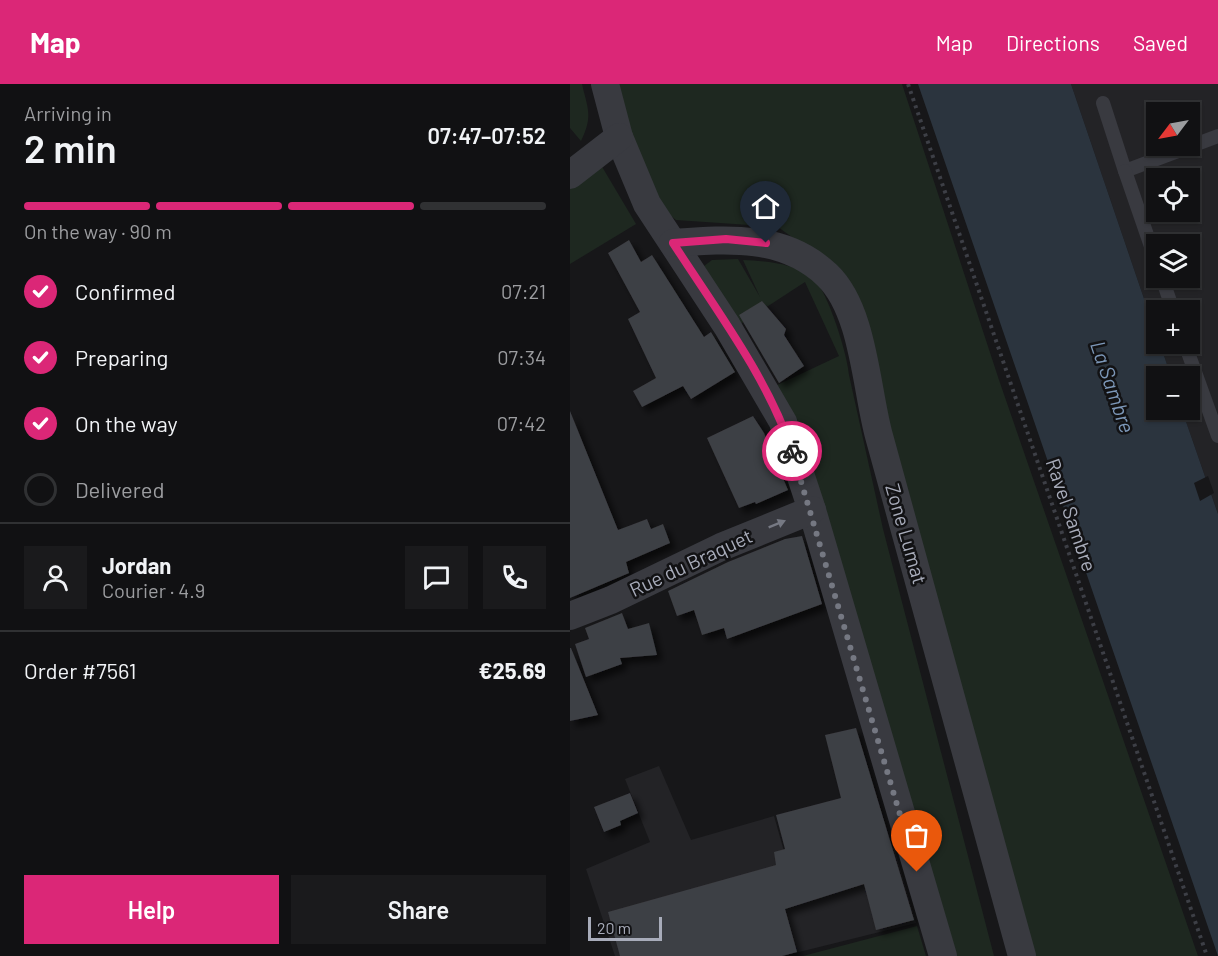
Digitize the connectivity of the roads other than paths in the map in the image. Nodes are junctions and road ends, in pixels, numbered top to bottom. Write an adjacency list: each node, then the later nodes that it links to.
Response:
1 (605, 84): 4 (street)
2 (1103, 103): 5 (lane)
3 (1218, 136): 5 (lane)
4 (619, 137): 6 (street); 8 (street)
5 (1125, 171): 7 (lane)
6 (570, 175)
7 (1147, 234)
8 (673, 243): 11 (street); 14 (street, Zone Lumat)
9 (1189, 354): 10 (lane)
10 (1218, 436)
11 (812, 510): 12 (street, Rue du Braquet, one-way to 11); 13 (street)
12 (570, 616)
13 (943, 956)
14 (1022, 956)

